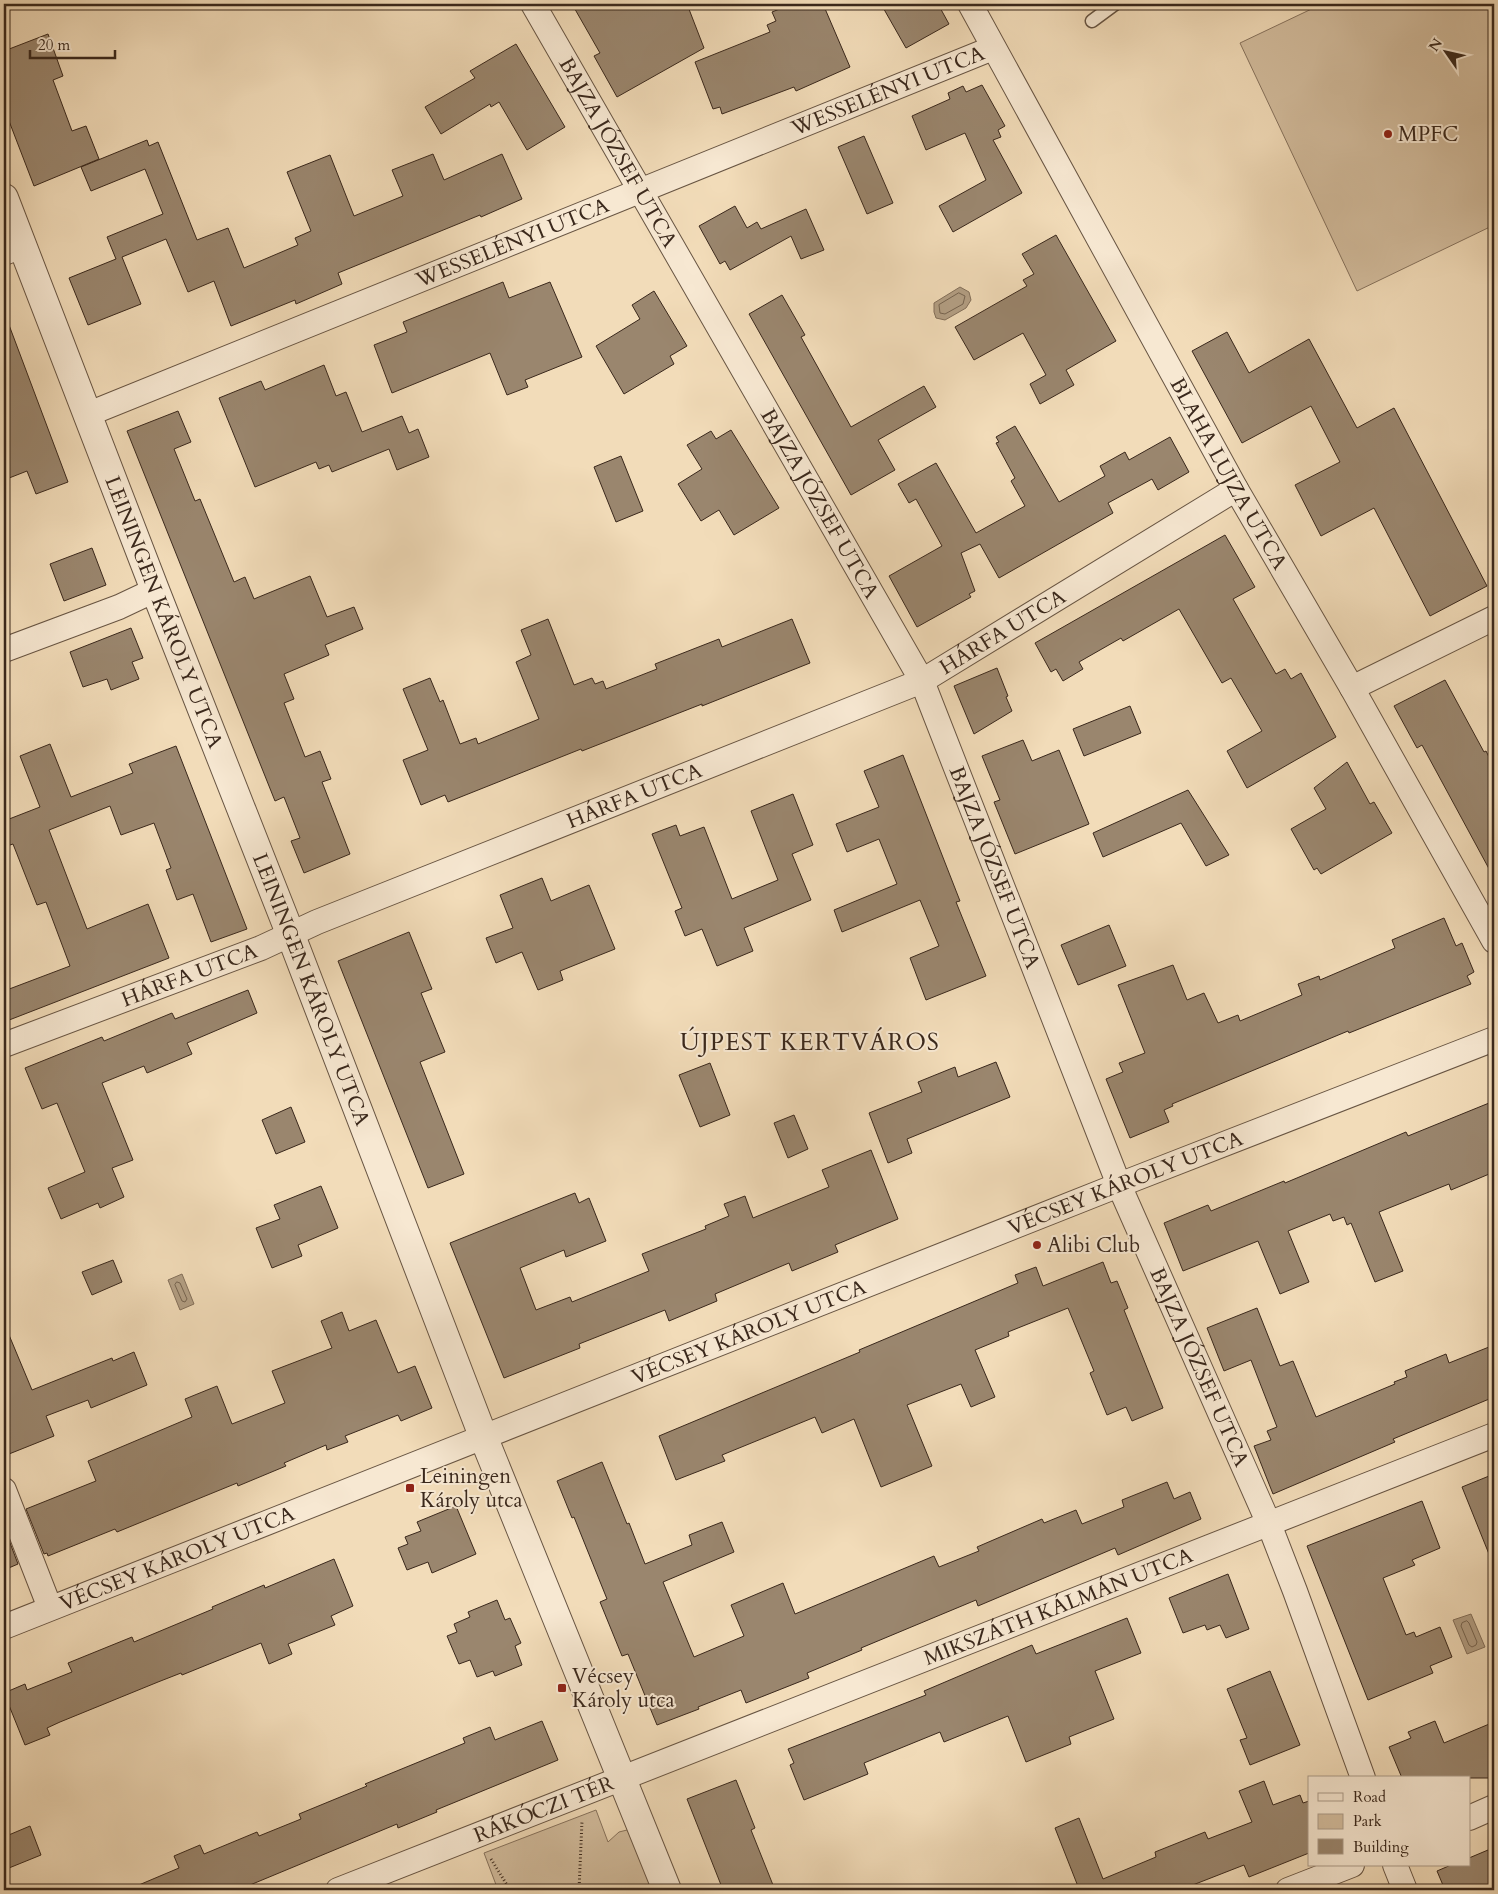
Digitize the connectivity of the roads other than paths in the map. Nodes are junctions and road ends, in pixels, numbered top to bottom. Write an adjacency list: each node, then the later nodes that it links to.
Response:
1 (533, 4): 6 (street, BAJZA JÓZSEF UTCA)
2 (970, 4): 5 (street, BLAHA LUJZA UTCA)
3 (1116, 4): 4 (lane)
4 (1092, 21)
5 (993, 48): 6 (street, WESSELÉNYI UTCA); 10 (street, BLAHA LUJZA UTCA)
6 (641, 191): 9 (street, WESSELÉNYI UTCA); 14 (street, BAJZA JÓZSEF UTCA)
7 (4, 198): 8 (street, LEININGEN KÁROLY UTCA)
8 (13, 250): 9 (street, LEININGEN KÁROLY UTCA)
9 (86, 415): 11 (street, LEININGEN KÁROLY UTCA)
10 (1236, 489): 14 (street, HÁRFA UTCA); 15 (street, BLAHA LUJZA UTCA)
11 (155, 590): 13 (street); 16 (street, LEININGEN KÁROLY UTCA)
12 (1494, 618): 15 (street)
13 (4, 650)
14 (922, 681): 16 (street, HÁRFA UTCA); 20 (street, BAJZA JÓZSEF UTCA)
15 (1352, 688): 17 (street, BLAHA LUJZA UTCA)
16 (290, 933): 19 (street, HÁRFA UTCA); 22 (street, LEININGEN KÁROLY UTCA)
17 (1494, 941)
18 (1494, 1039): 20 (street, VÉCSEY KÁROLY UTCA)
19 (4, 1045)
20 (1119, 1185): 22 (street, VÉCSEY KÁROLY UTCA); 24 (street, BAJZA JÓZSEF UTCA)
21 (1494, 1435): 24 (street, MIKSZÁTH KÁLMÁN UTCA)
22 (483, 1436): 25 (street, VÉCSEY KÁROLY UTCA); 28 (street, LEININGEN KÁROLY UTCA)
23 (4, 1490): 25 (street)
24 (1269, 1524): 27 (street, BAJZA JÓZSEF UTCA); 28 (street, MIKSZÁTH KÁLMÁN UTCA)
25 (50, 1608): 26 (street, VÉCSEY KÁROLY UTCA)
26 (4, 1627)
27 (1362, 1776)
28 (622, 1778): 33 (street, RÁKÓCZI TÉR); 34 (street, RÁKÓCZI TÉR)
29 (1494, 1807): 30 (street)
30 (1470, 1818)
31 (1349, 1866): 35 (street)
32 (1395, 1866): 36 (street)
33 (346, 1887)
34 (667, 1890)
35 (1288, 1890)
36 (1405, 1890)

